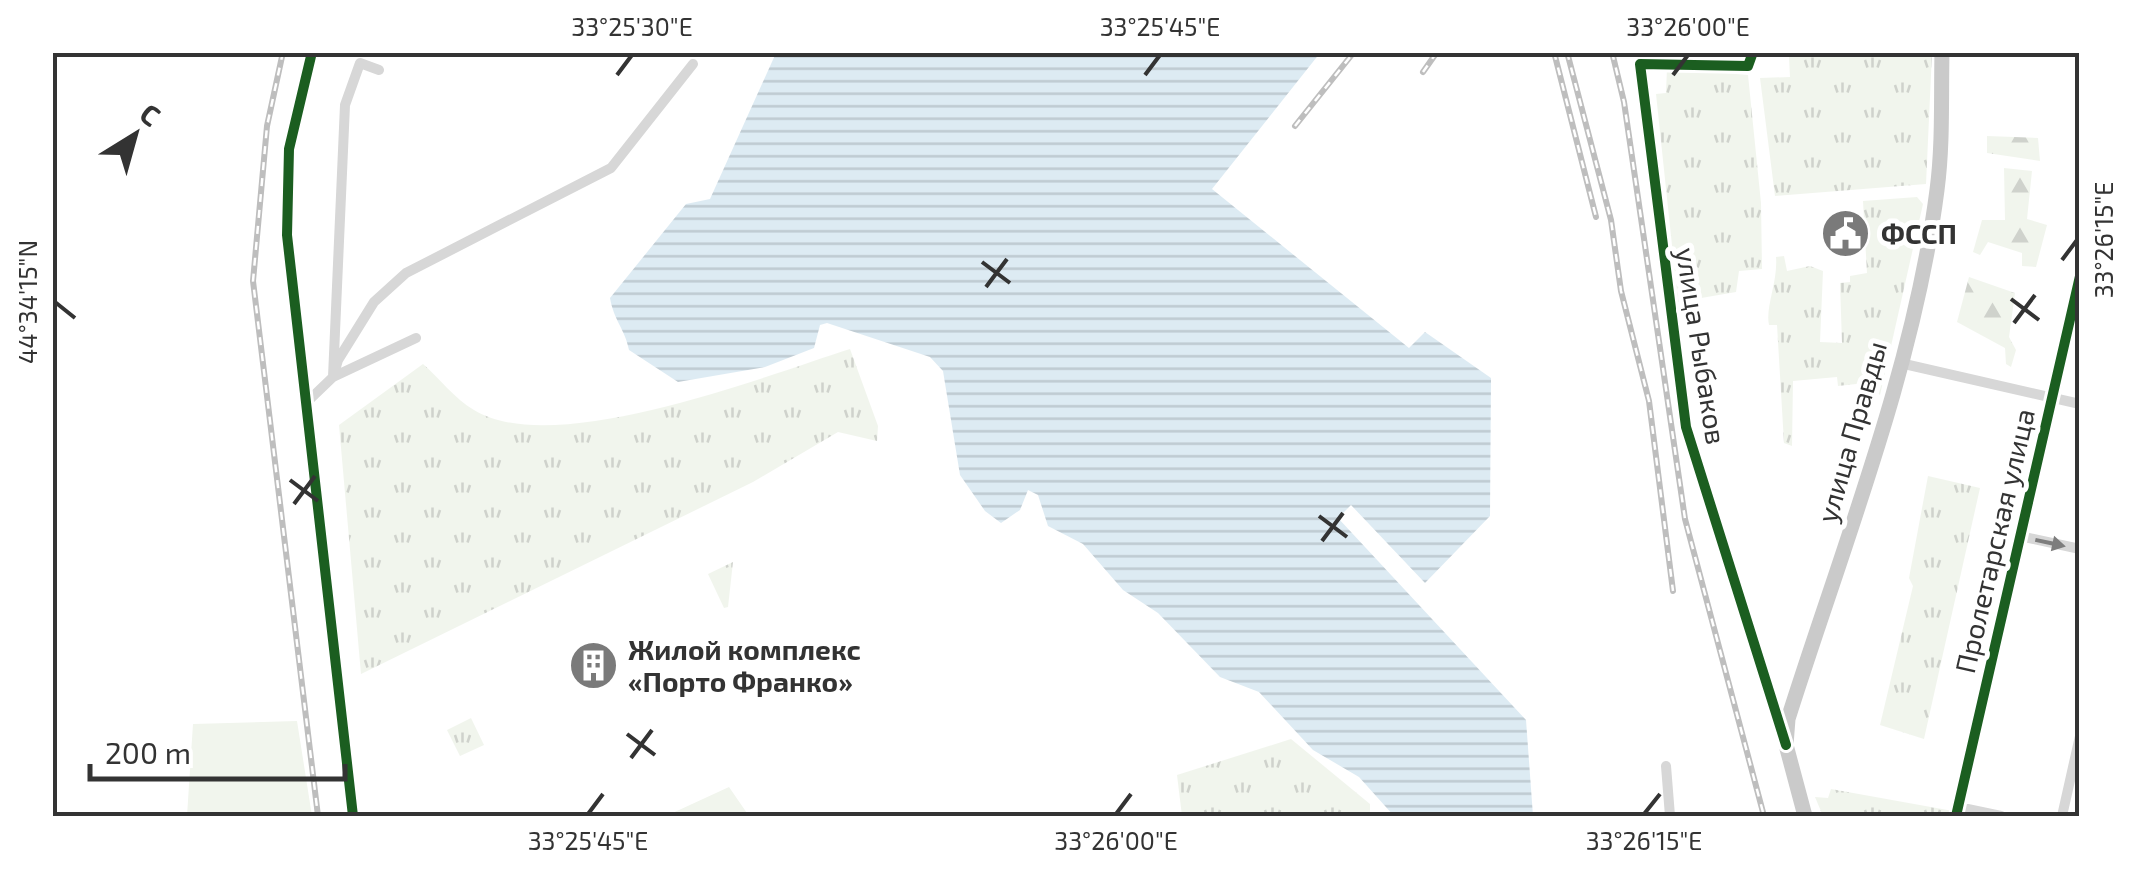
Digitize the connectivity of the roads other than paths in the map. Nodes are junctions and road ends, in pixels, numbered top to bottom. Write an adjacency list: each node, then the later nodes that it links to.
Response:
1 (312, 52): 11 (street)
2 (1753, 52): 16 (street, улица Рыбаков)
3 (1942, 52): 8 (main road, улица Правды)
4 (694, 64): 9 (street)
5 (379, 70): 9 (street)
6 (2080, 276): 10 (street, Пролетарская улица)
7 (416, 338): 9 (street)
8 (1900, 363): 10 (street); 16 (main road, улица Правды)
9 (333, 377): 11 (street)
10 (2050, 398): 12 (street); 13 (street, Пролетарская улица)
11 (308, 401): 19 (street)
12 (2080, 404)
13 (2020, 536): 14 (street, one-way to 14); 18 (street, Пролетарская улица)
14 (2080, 549)
15 (2080, 736): 23 (street)
16 (1786, 745): 21 (main road, улица Правды)
17 (1666, 766): 20 (street)
18 (1957, 812): 22 (street)
19 (354, 816)
20 (1670, 816)
21 (1805, 816)
22 (2001, 816)
23 (2062, 816)

